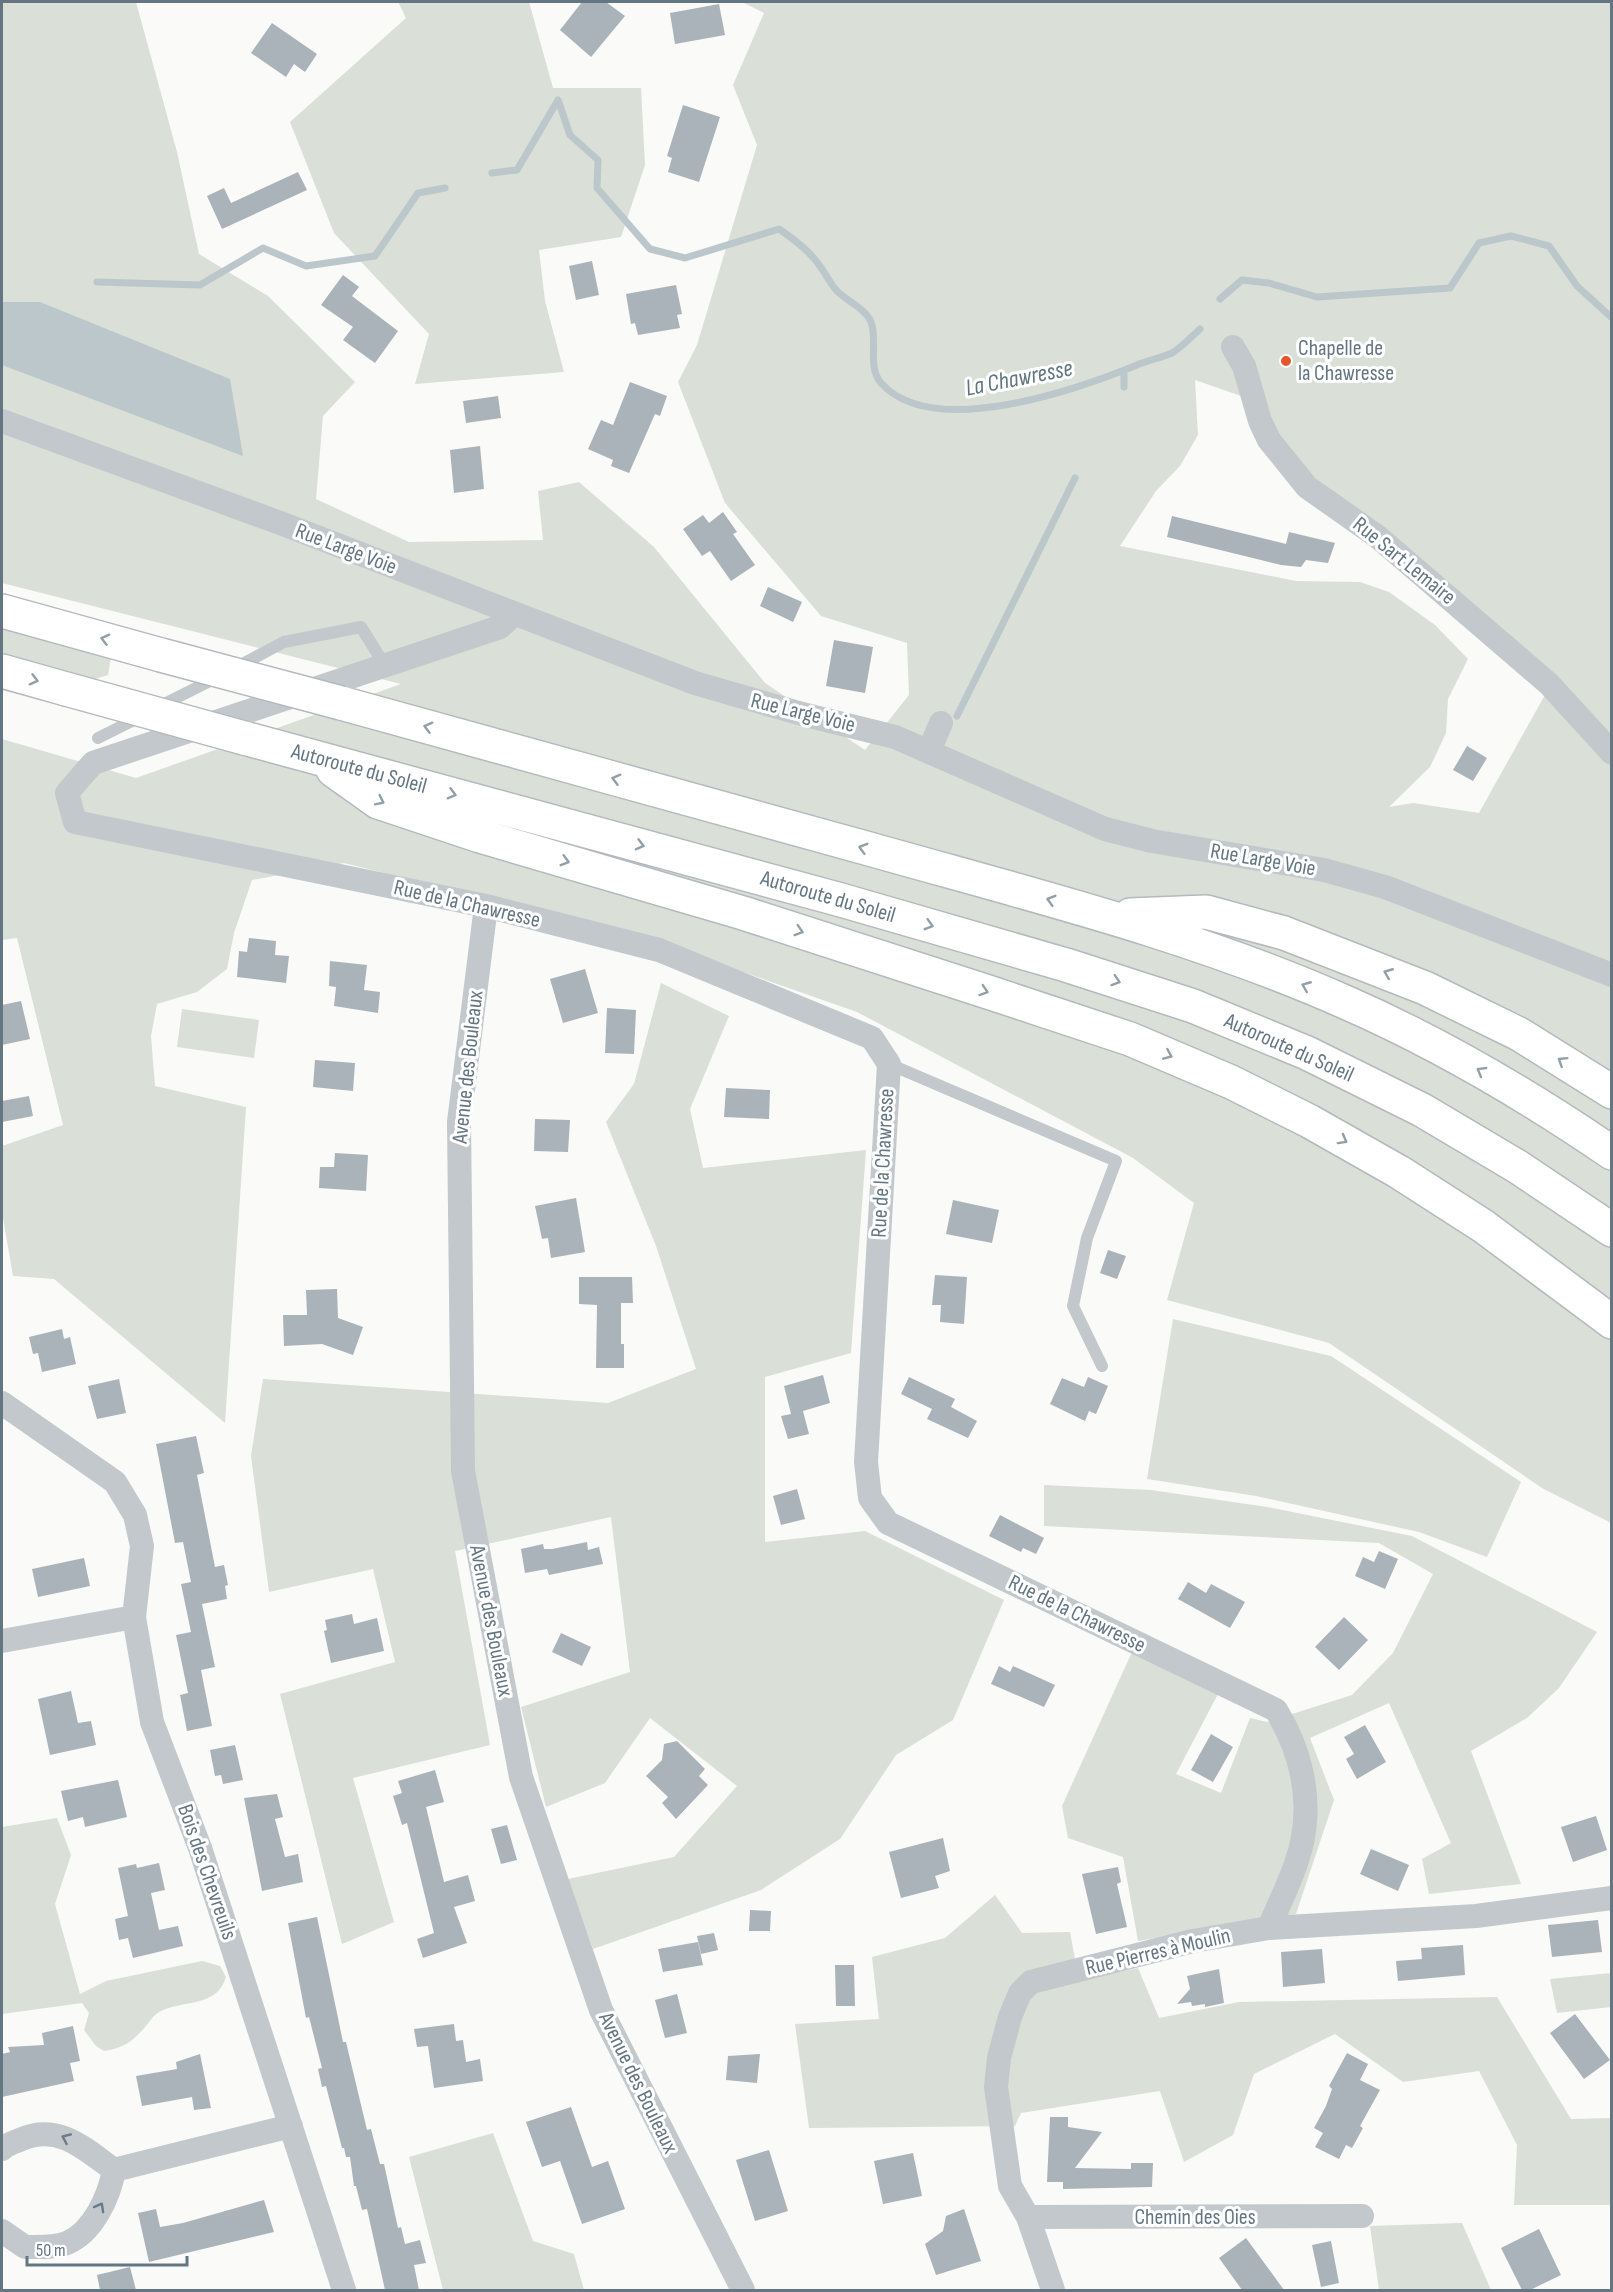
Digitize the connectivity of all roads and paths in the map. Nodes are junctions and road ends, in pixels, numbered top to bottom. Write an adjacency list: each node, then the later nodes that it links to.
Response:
1 (1233, 347): 10 (street, Rue Sart Lemaire)
2 (2, 421): 4 (street, Rue Large Voie)
3 (2, 611): 13 (highway, one-way to 3, bridge)
4 (514, 614): 5 (street); 9 (street, Rue Large Voie)
5 (384, 664): 8 (lane); 12 (street, Rue de la Chawresse)
6 (2, 671): 11 (highway, Autoroute du Soleil, one-way to 11, bridge)
7 (941, 723): 9 (street)
8 (98, 738)
9 (929, 751): 14 (street, Rue Large Voie)
10 (1611, 753)
11 (314, 757): 18 (highway, Autoroute du Soleil, one-way to 18); 19 (highway, one-way to 19)
12 (486, 906): 15 (street, Rue de la Chawresse); 33 (street, Avenue des Bouleaux)
13 (1107, 916): 16 (highway, one-way to 13); 17 (highway, one-way to 13)
14 (1611, 975)
15 (889, 1064): 20 (lane); 25 (street, Rue de la Chawresse)
16 (1611, 1092)
17 (1611, 1153)
18 (1611, 1230)
19 (1611, 1322)
20 (1102, 1366)
21 (2, 1403): 22 (street, Bois des Chevreuils)
22 (134, 1617): 23 (street); 26 (street, Bois des Chevreuils)
23 (2, 1641)
24 (1611, 1898): 25 (street, Rue Pierres à Moulin)
25 (1269, 1928): 30 (street, Rue Pierres à Moulin)
26 (291, 2126): 28 (street); 32 (street, Bois des Chevreuils)
27 (2, 2149): 28 (street, one-way to 27)
28 (114, 2170): 31 (street, one-way to 28)
29 (1362, 2216): 30 (street, Chemin des Oies)
30 (1028, 2217): 34 (street, Rue Pierres à Moulin)
31 (2, 2231)
32 (344, 2290)
33 (743, 2290)
34 (1053, 2290)

